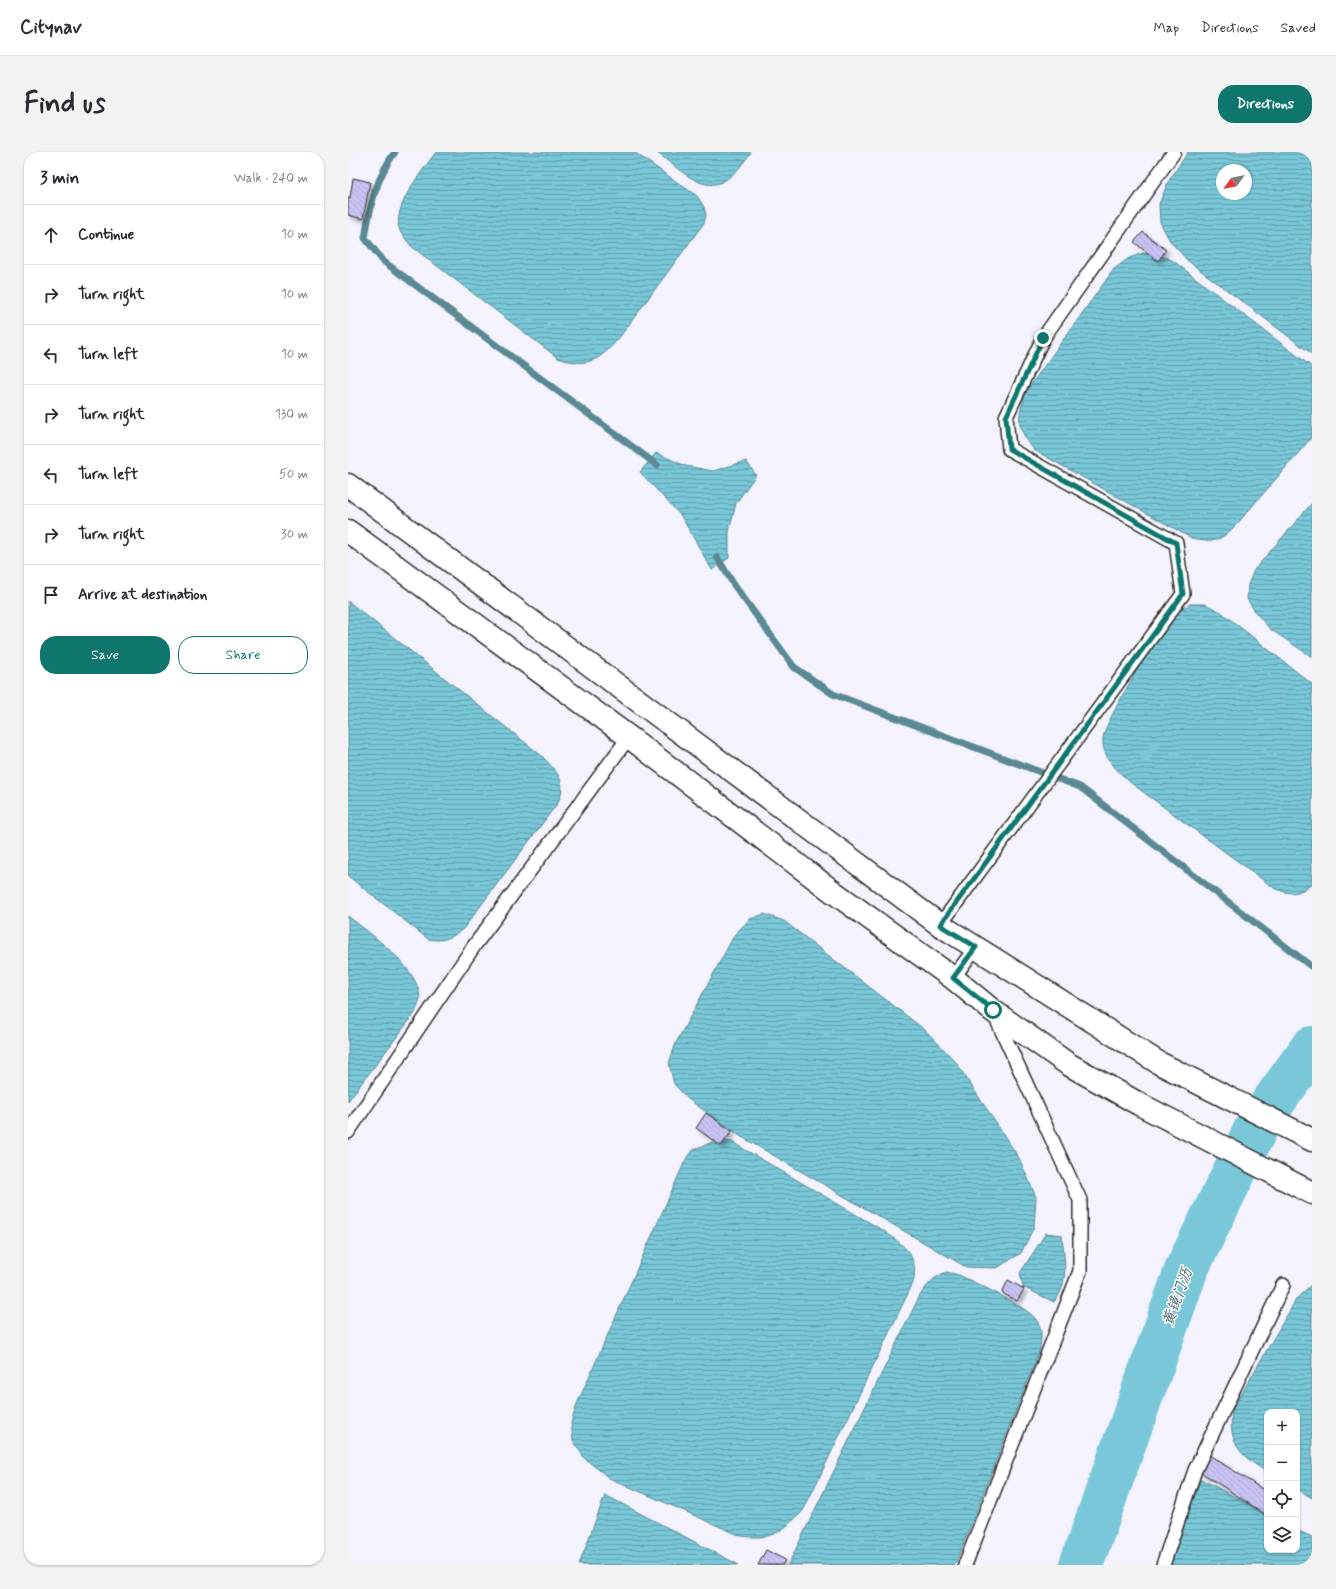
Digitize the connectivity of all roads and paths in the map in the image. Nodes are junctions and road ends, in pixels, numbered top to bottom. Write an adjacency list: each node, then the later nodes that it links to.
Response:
1 (1174, 152): 5 (lane)
2 (348, 486): 5 (main road)
3 (348, 531): 4 (main road)
4 (629, 737): 7 (main road); 9 (lane)
5 (940, 925): 6 (main road)
6 (976, 947): 7 (lane); 10 (main road)
7 (953, 978): 8 (main road)
8 (993, 1010): 11 (main road); 13 (lane)
9 (348, 1132)
10 (1312, 1140)
11 (1312, 1193)
12 (1283, 1285): 14 (lane)
13 (965, 1565)
14 (1163, 1565)

